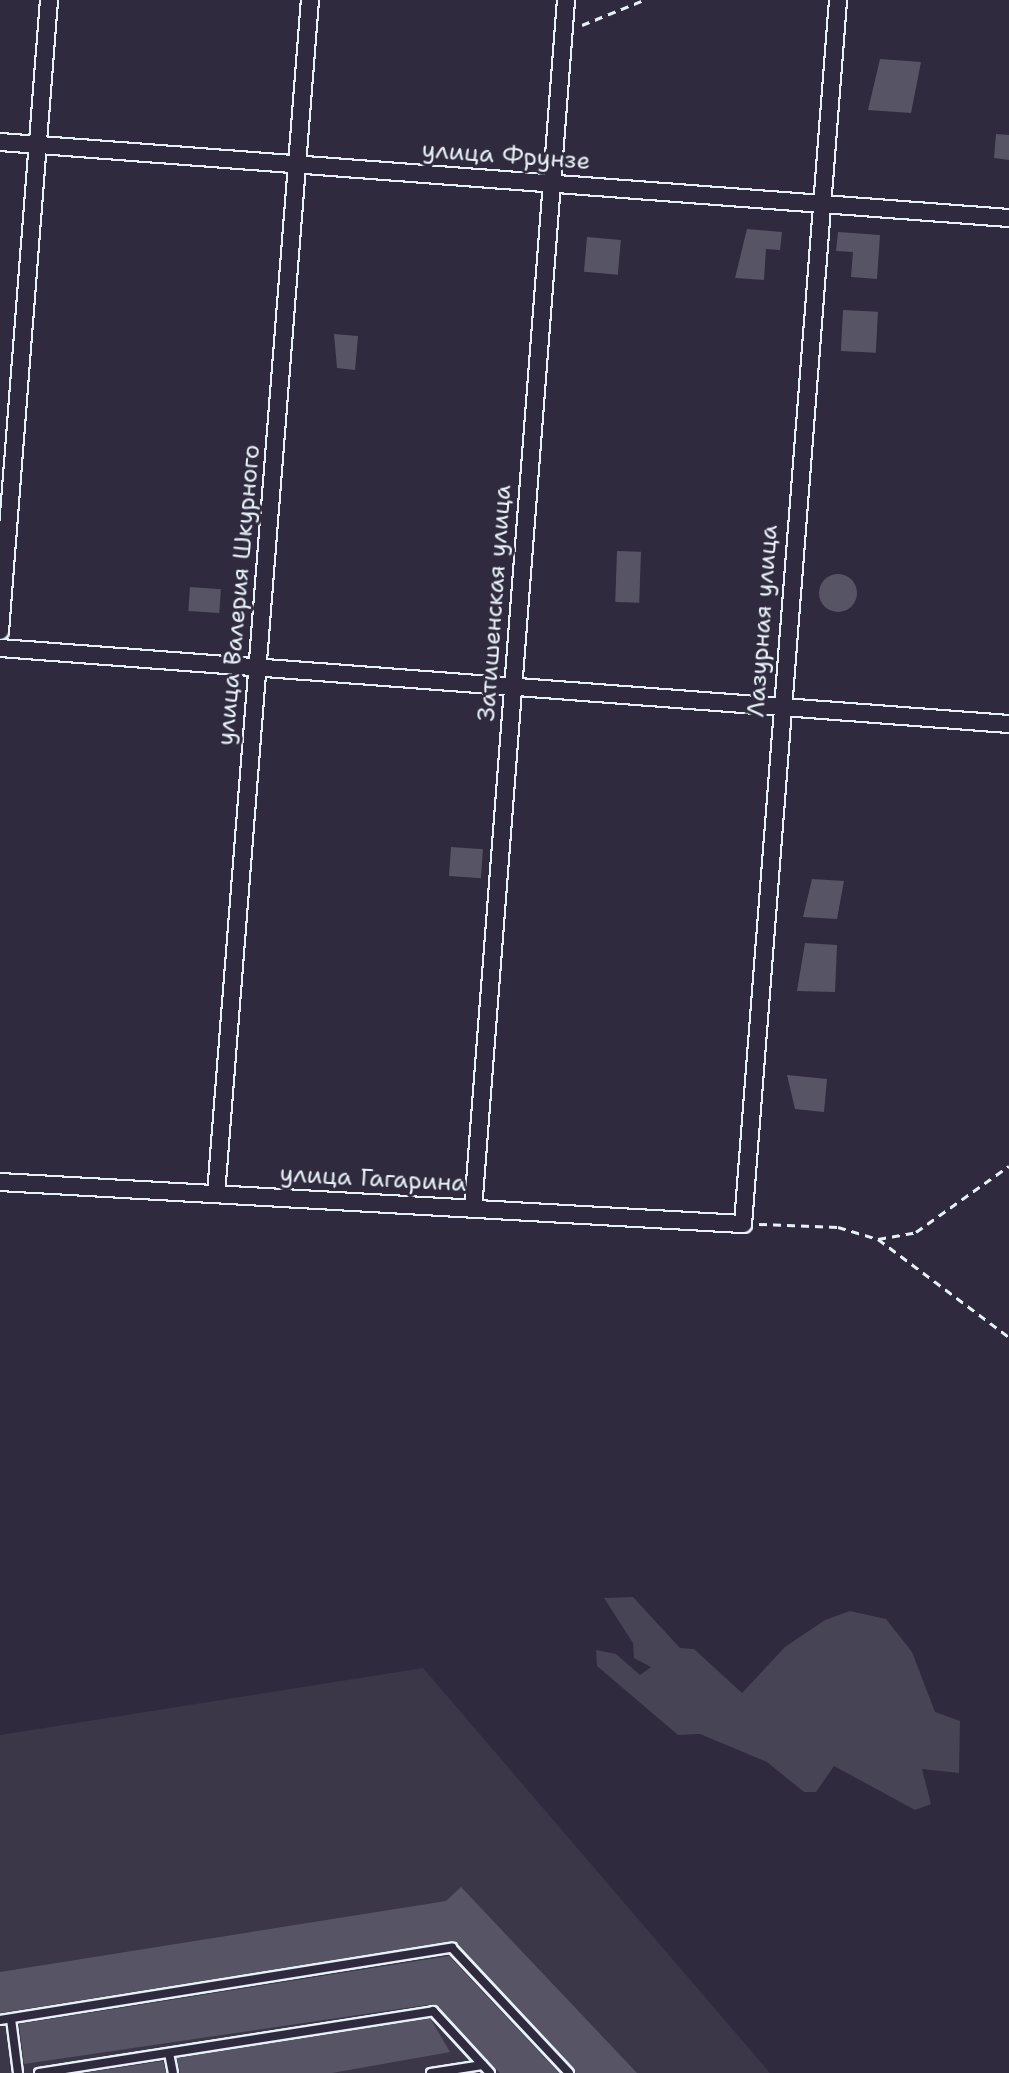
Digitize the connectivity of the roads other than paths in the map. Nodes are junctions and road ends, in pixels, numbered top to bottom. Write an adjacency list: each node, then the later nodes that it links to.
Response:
1 (49, 0): 6 (street)
2 (310, 0): 7 (street, улица Валерия Шкурного)
3 (566, 0): 8 (street, Затишенская улица)
4 (838, 0): 9 (street, Лазурная улица)
5 (0, 142): 6 (street, улица Фрунзе)
6 (37, 145): 7 (street, улица Фрунзе); 11 (street)
7 (297, 164): 8 (street, улица Фрунзе); 13 (street, улица Валерия Шкурного)
8 (552, 184): 9 (street, улица Фрунзе); 14 (street, Затишенская улица)
9 (818, 204): 10 (street, улица Фрунзе); 15 (street, Лазурная улица)
10 (1009, 218)
11 (0, 631)
12 (0, 648): 13 (street)
13 (257, 668): 14 (street); 18 (street, улица Валерия Шкурного)
14 (513, 688): 15 (street); 19 (street, Затишенская улица)
15 (781, 709): 16 (street); 20 (street, Лазурная улица)
16 (1009, 724)
17 (0, 1182): 18 (street, улица Гагарина)
18 (216, 1194): 19 (street, улица Гагарина)
19 (473, 1209): 20 (street, улица Гагарина)
20 (743, 1224)
21 (11, 2019): 22 (lane); 25 (lane); 30 (lane)
22 (0, 2020)
23 (169, 2053): 24 (lane); 26 (lane); 27 (lane)
24 (482, 2065): 28 (lane); 29 (lane)
25 (18, 2073)
26 (39, 2073)
27 (173, 2073)
28 (431, 2073)
29 (490, 2073)
30 (569, 2073)

